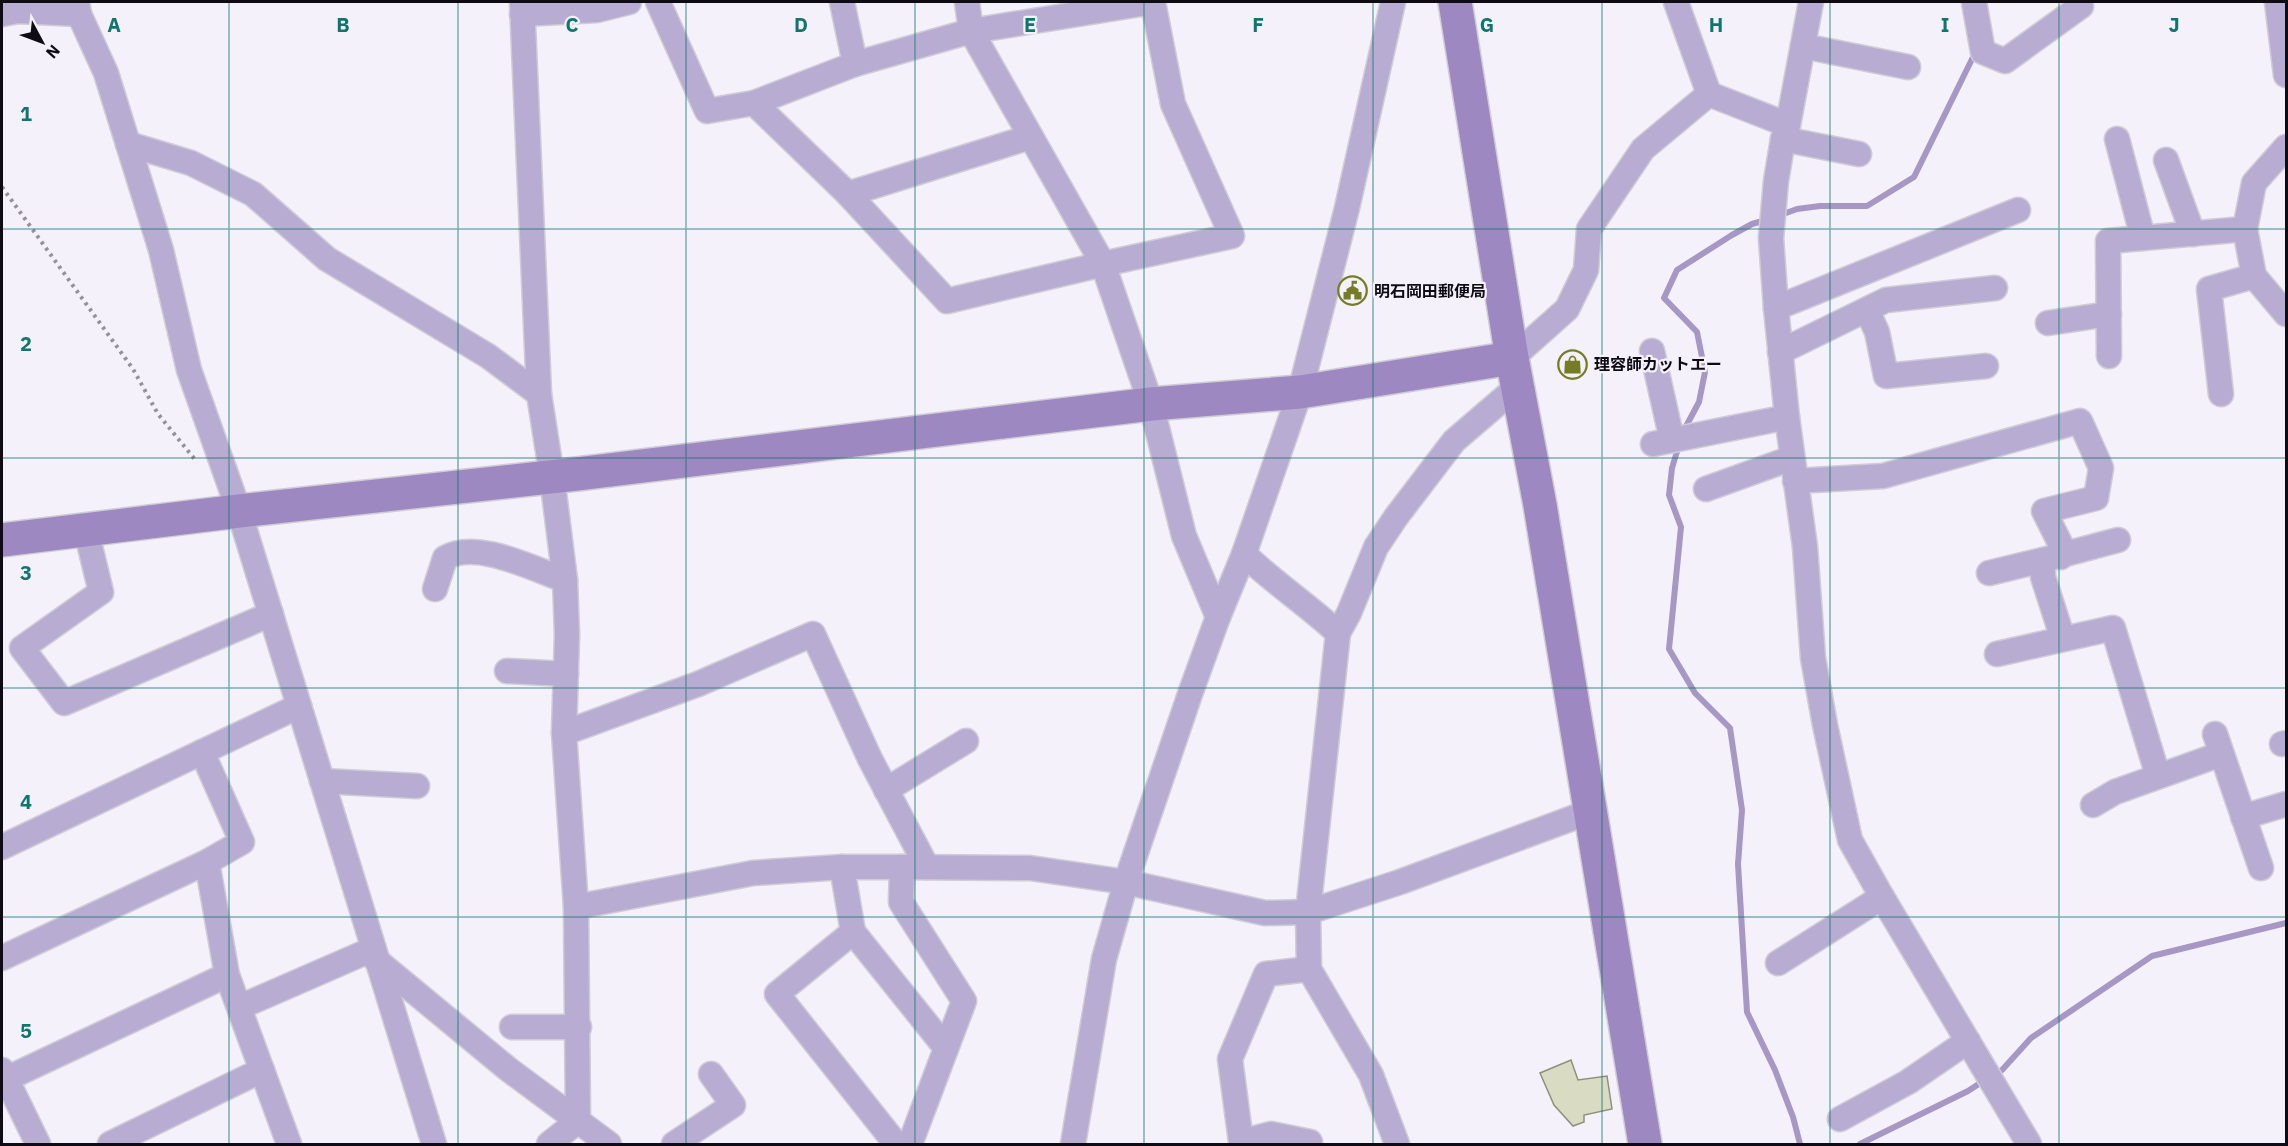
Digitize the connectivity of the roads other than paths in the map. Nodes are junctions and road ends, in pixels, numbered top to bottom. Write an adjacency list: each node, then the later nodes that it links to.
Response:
1 (628, 2): 14 (street)
2 (657, 2): 22 (street)
3 (842, 2): 18 (street)
4 (967, 2): 16 (street)
5 (1153, 2): 16 (street); 35 (street)
6 (1393, 2): 48 (street)
7 (1455, 2): 47 (street)
8 (1676, 2): 21 (street)
9 (1811, 2): 17 (street)
10 (1974, 2): 11 (street)
11 (2078, 2)
12 (2277, 2): 20 (street)
13 (78, 8): 15 (street); 26 (street)
14 (522, 8): 49 (street)
15 (2, 14)
16 (970, 31): 18 (street); 24 (street)
17 (1803, 46): 19 (street); 23 (street)
18 (855, 64): 22 (street)
19 (1908, 67)
20 (2286, 75)
21 (1710, 94): 23 (street); 47 (street)
22 (754, 103): 30 (street)
23 (1785, 132): 28 (street); 38 (street)
24 (1030, 137): 30 (street); 35 (street)
25 (2116, 139): 34 (street)
26 (128, 144): 49 (street); 56 (street)
27 (2286, 147): 32 (street)
28 (1859, 154)
29 (2166, 160): 33 (street)
30 (848, 194): 35 (street)
31 (2018, 210): 38 (street)
32 (2246, 230): 33 (street); 36 (street)
33 (2193, 234): 34 (street)
34 (2143, 238): 40 (street)
35 (1103, 264): 51 (street)
36 (2254, 276): 41 (street); 50 (street)
37 (1995, 288): 39 (street)
38 (1776, 308): 44 (street)
39 (1867, 310): 44 (street); 46 (street)
40 (2109, 314): 42 (street); 45 (street)
41 (2286, 314)
42 (2048, 322)
43 (1652, 351): 52 (street)
44 (1780, 352): 52 (street)
45 (2109, 356)
46 (1986, 366)
47 (1515, 372): 48 (street); 67 (street); 82 (street)
48 (1300, 392): 51 (street); 60 (street)
49 (538, 394): 54 (street)
50 (2221, 394)
51 (1151, 404): 54 (street); 66 (street)
52 (1787, 417): 53 (street)
53 (1794, 469): 55 (street); 61 (street); 91 (street)
54 (552, 477): 56 (street); 63 (street)
55 (1706, 489)
56 (239, 511): 57 (street); 65 (street)
57 (86, 530): 58 (street); 65 (street)
58 (2, 540)
59 (2118, 540): 61 (street)
60 (1244, 554): 66 (street); 67 (street)
61 (2052, 559): 62 (street); 68 (street)
62 (1989, 573)
63 (565, 580): 64 (street); 71 (street)
64 (435, 589)
65 (270, 614): 72 (street)
66 (1218, 617): 90 (street)
67 (1338, 633): 93 (street)
68 (2063, 639): 69 (street); 76 (street)
69 (1997, 654)
70 (507, 671): 71 (street)
71 (566, 674): 73 (street)
72 (299, 706): 75 (street); 77 (street)
73 (564, 733): 79 (street); 92 (street)
74 (966, 741): 79 (street)
75 (202, 752): 84 (street); 85 (street)
76 (2158, 776): 81 (street); 83 (street)
77 (322, 781): 78 (street); 95 (street)
78 (417, 786)
79 (886, 790): 88 (street)
80 (2286, 804): 83 (street)
81 (2093, 805)
82 (1589, 812): 93 (street); 122 (street)
83 (2243, 817): 89 (street)
84 (4, 841)
85 (207, 862): 96 (street); 99 (street)
86 (842, 867): 87 (street); 92 (street); 94 (street)
87 (902, 867): 88 (street); 104 (street)
88 (927, 867): 90 (street)
89 (2261, 868)
90 (1126, 882): 93 (street); 120 (street)
91 (1882, 897): 97 (street); 103 (street)
92 (576, 907): 101 (street)
93 (1308, 912): 98 (street)
94 (853, 932): 104 (street); 118 (street)
95 (374, 955): 100 (street); 109 (street); 114 (street)
96 (2, 958)
97 (1778, 963)
98 (1309, 969): 110 (street); 121 (street)
99 (226, 975): 100 (street); 107 (street)
100 (240, 1007): 105 (street)
101 (579, 1027): 102 (street); 109 (street)
102 (512, 1028)
103 (1968, 1041): 108 (street); 123 (street)
104 (945, 1048): 119 (street)
105 (262, 1070): 112 (street); 113 (street)
106 (711, 1074): 117 (street)
107 (4, 1075): 111 (street)
108 (1840, 1119)
109 (578, 1121): 115 (street); 116 (street)
110 (1310, 1142)
111 (38, 1144)
112 (110, 1144)
113 (289, 1144)
114 (434, 1144)
115 (549, 1144)
116 (609, 1144)
117 (674, 1144)
118 (896, 1144)
119 (910, 1144)
120 (1073, 1144)
121 (1397, 1144)
122 (1645, 1144)
123 (2029, 1144)

